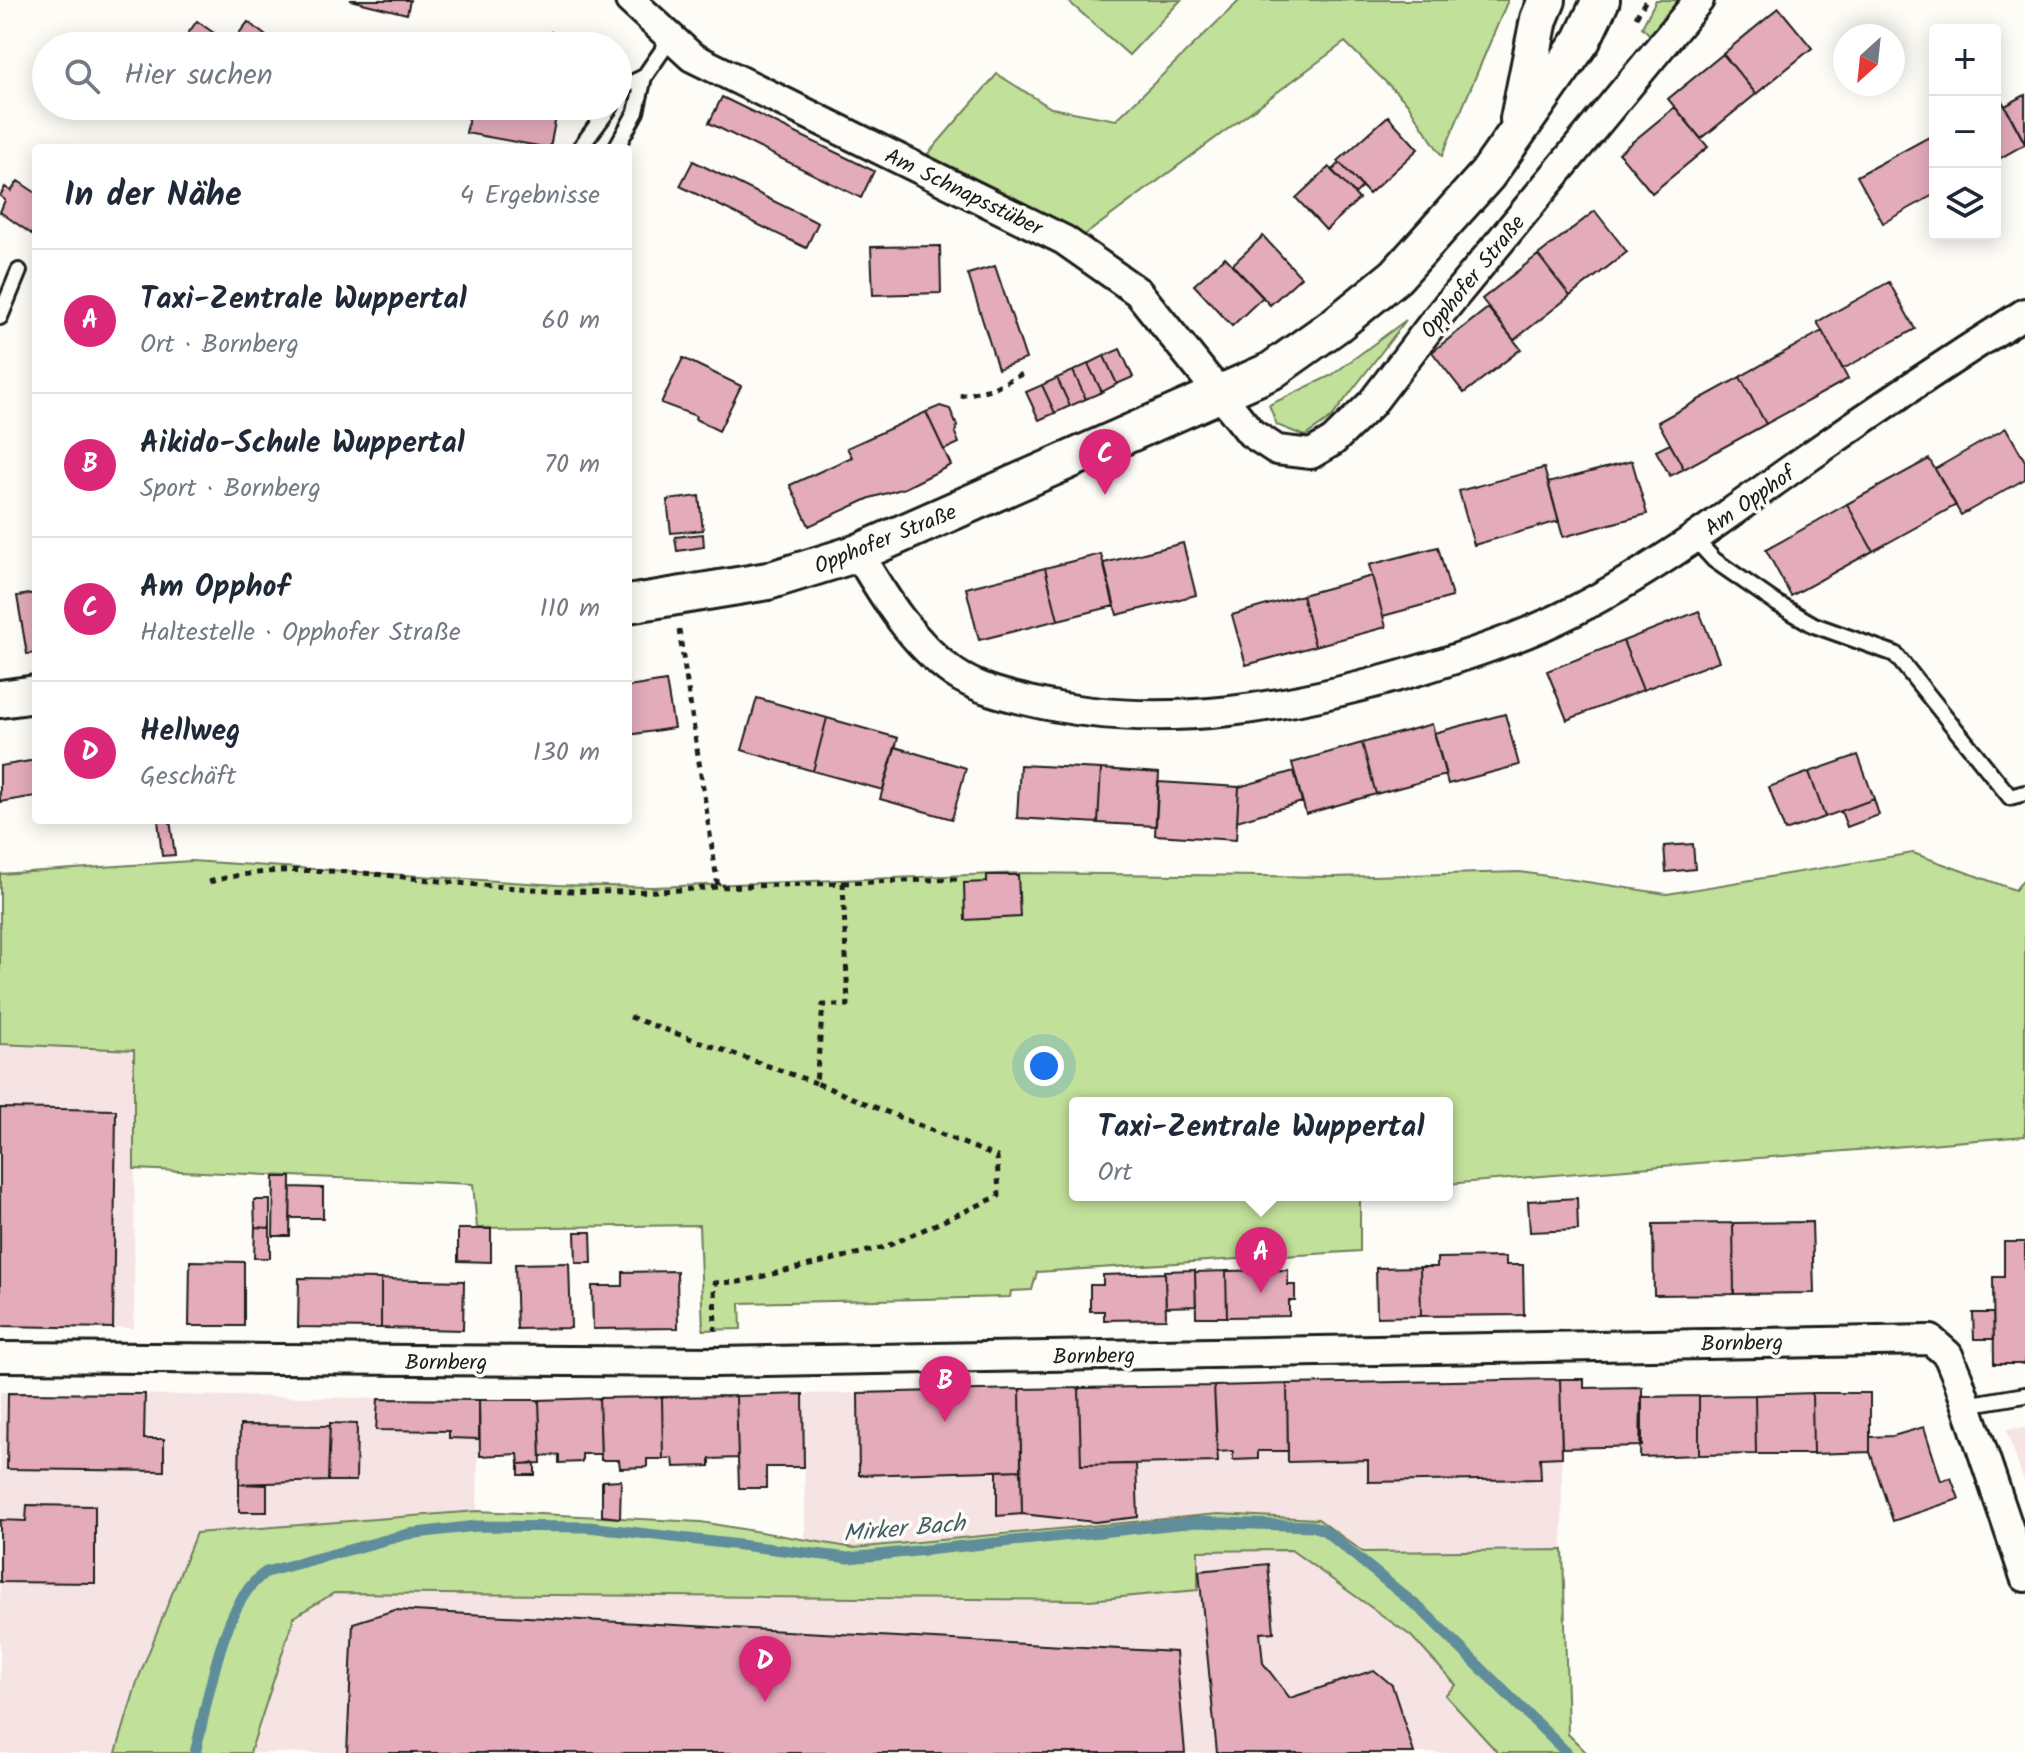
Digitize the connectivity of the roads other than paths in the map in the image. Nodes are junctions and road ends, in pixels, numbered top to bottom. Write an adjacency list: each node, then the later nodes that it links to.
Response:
1 (1547, 0): 11 (street, Opphofer Straße)
2 (1601, 0): 11 (street, Opphofer Straße)
3 (1699, 0): 17 (street, Opphofer Straße)
4 (637, 2): 5 (street, Am Schnapsstüber)
5 (671, 38): 6 (lane); 17 (street, Am Schnapsstüber)
6 (644, 77): 7 (lane); 8 (lane)
7 (632, 83)
8 (632, 119)
9 (601, 120): 12 (lane)
10 (632, 120): 13 (lane)
11 (1517, 130): 17 (street, Opphofer Straße)
12 (583, 144)
13 (618, 144)
14 (19, 271): 16 (lane)
15 (2025, 313): 18 (street, Am Opphof)
16 (0, 317)
17 (1218, 395): 19 (street, Opphofer Straße)
18 (1694, 538): 19 (street, Am Opphof); 23 (lane)
19 (858, 553): 20 (street, Opphofer Straße)
20 (632, 603)
21 (32, 695): 22 (street)
22 (0, 699)
23 (2025, 793)
24 (0, 1357): 26 (street, Bornberg)
25 (2025, 1395): 26 (lane)
26 (1966, 1405): 27 (street, Bornberg)
27 (2025, 1577)

